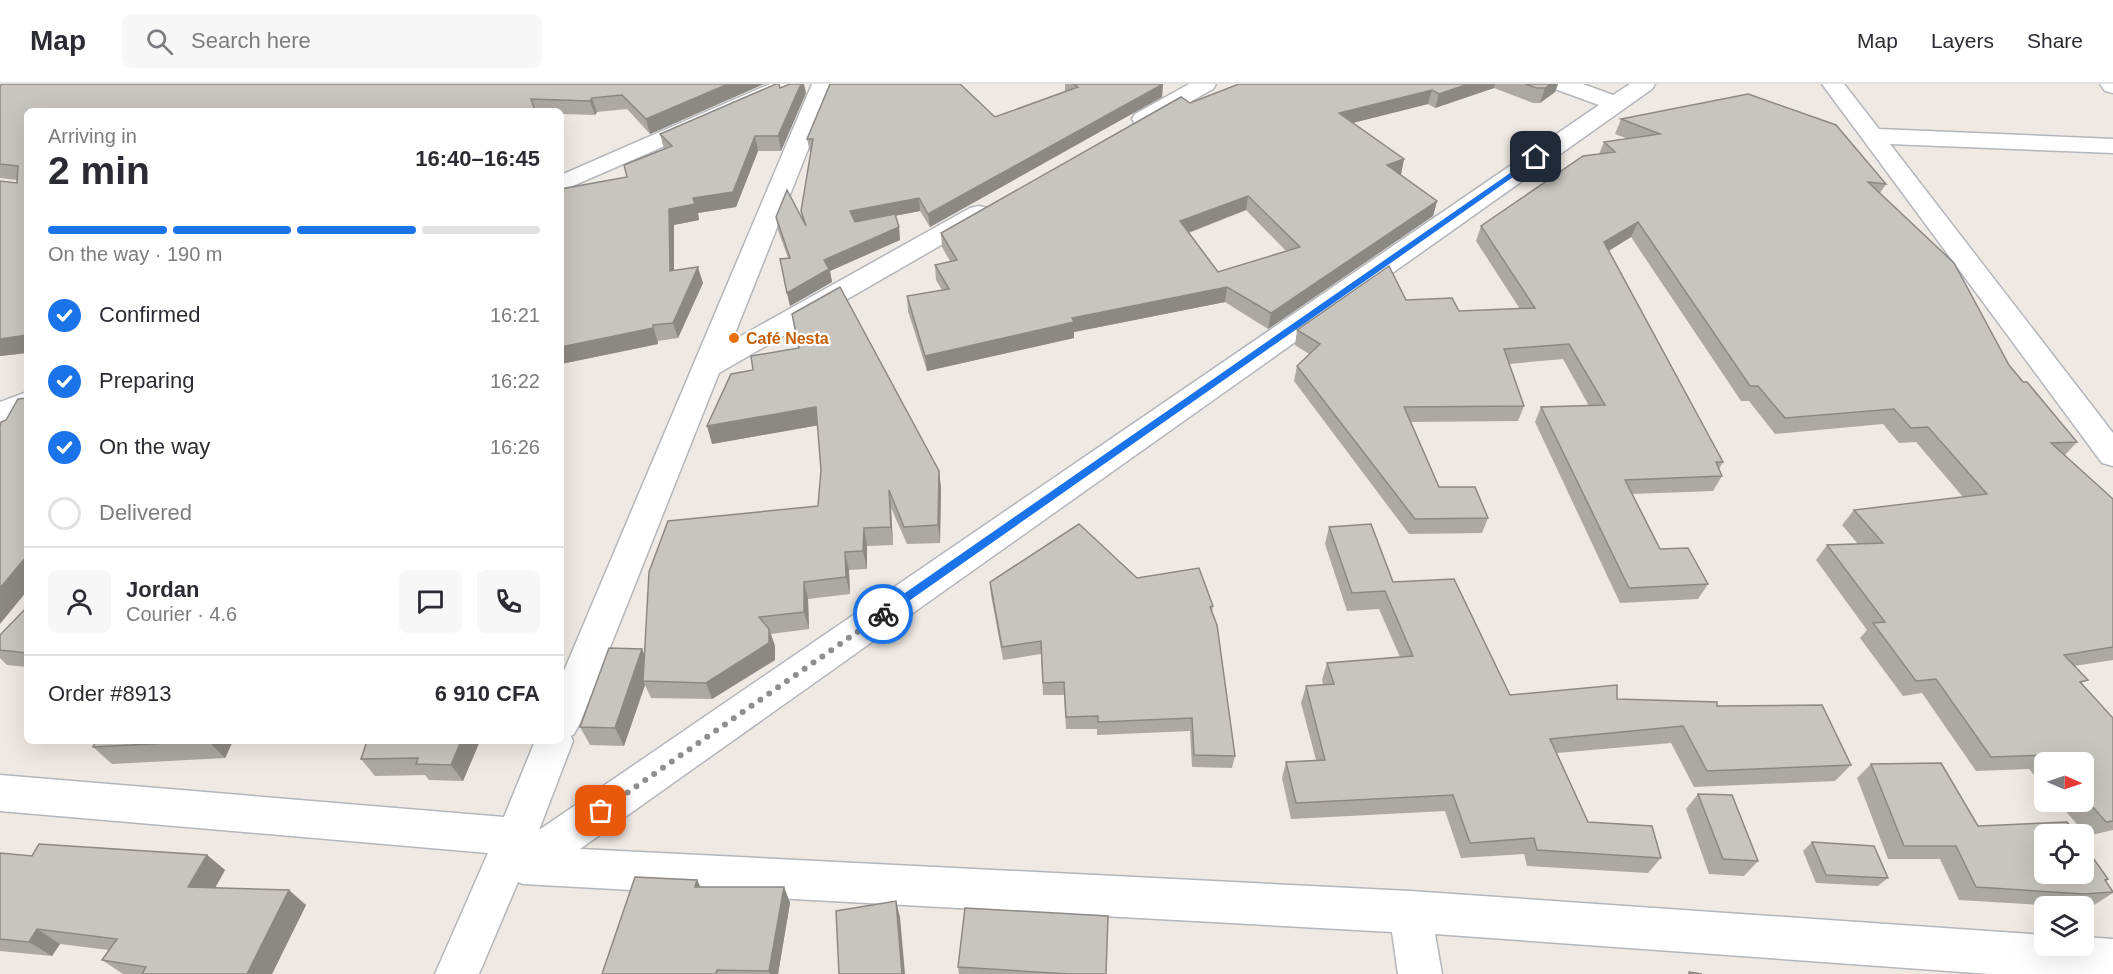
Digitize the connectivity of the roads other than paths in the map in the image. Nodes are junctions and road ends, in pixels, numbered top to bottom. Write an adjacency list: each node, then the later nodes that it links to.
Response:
1 (788, 84): 11 (street)
2 (824, 84): 13 (street)
3 (1205, 84): 8 (street)
4 (1563, 84): 7 (street)
5 (1644, 84): 7 (street)
6 (1833, 84): 9 (street)
7 (1614, 103): 20 (street)
8 (1122, 131)
9 (1873, 136): 10 (street); 16 (street)
10 (2113, 146)
11 (564, 183)
12 (997, 202): 13 (street)
13 (706, 368): 17 (street)
14 (24, 403): 15 (street)
15 (0, 414)
16 (2113, 455)
17 (564, 716)
18 (553, 744): 20 (street)
19 (0, 794): 20 (street)
20 (520, 851): 21 (street); 24 (street)
21 (1410, 912): 22 (street); 25 (street)
22 (1898, 960): 23 (street)
23 (2113, 962)
24 (458, 974)
25 (1420, 974)

